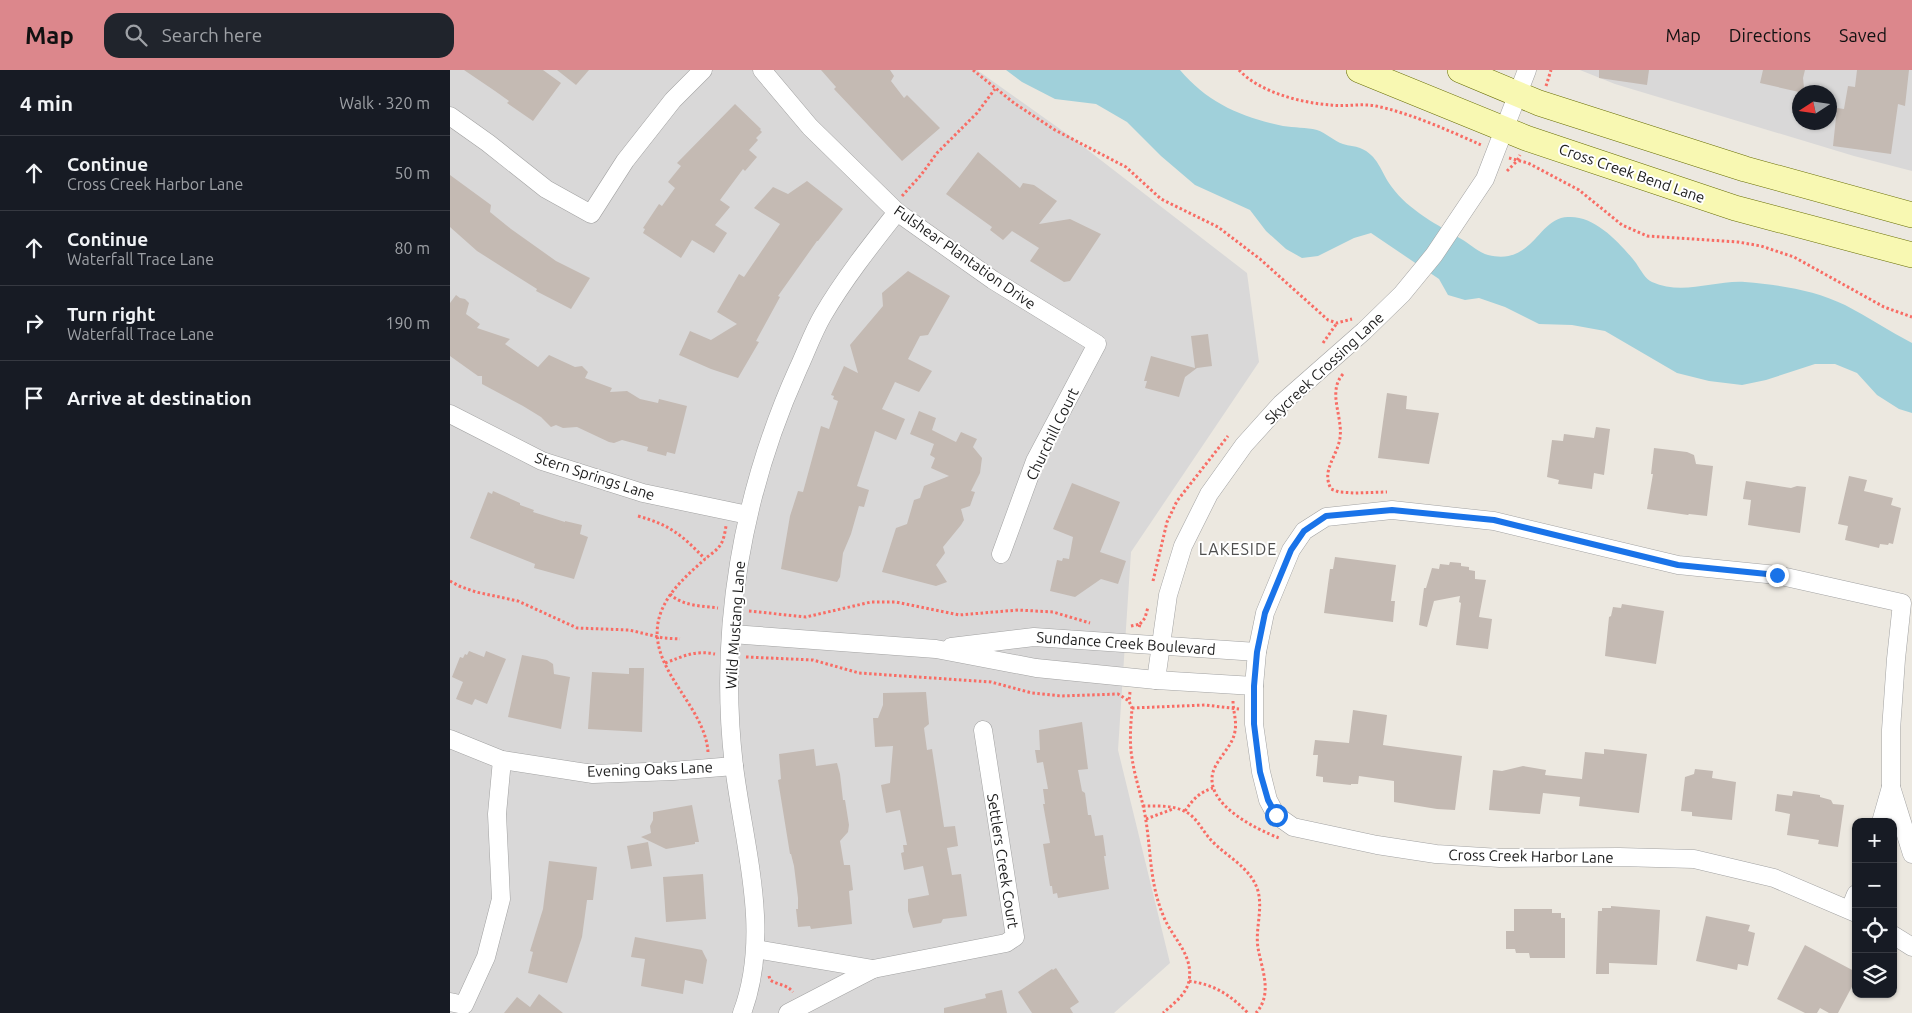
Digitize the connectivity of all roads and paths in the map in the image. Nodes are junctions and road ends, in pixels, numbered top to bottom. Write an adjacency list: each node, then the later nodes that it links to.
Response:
1 (704, 70): 10 (street)
2 (762, 70): 12 (street, Fulshear Plantation Drive)
3 (973, 70): 8 (path)
4 (1239, 70): 11 (path)
5 (1359, 70): 11 (main road, Cross Creek Bend Lane)
6 (1460, 70): 9 (main road)
7 (1527, 70): 9 (street, Skycreek Crossing Lane)
8 (995, 89): 12 (path); 16 (path)
9 (1518, 95): 11 (street, Skycreek Crossing Lane); 13 (main road)
10 (450, 116)
11 (1501, 141): 14 (main road, Cross Creek Bend Lane); 15 (path); 35 (street, Skycreek Crossing Lane)
12 (894, 210): 17 (street, Fulshear Plantation Drive); 22 (street, Wild Mustang Lane)
13 (1912, 215)
14 (1912, 255)
15 (1912, 317)
16 (1354, 318)
17 (1097, 344): 24 (street, Churchill Court)
18 (1344, 372): 20 (path)
19 (450, 414): 21 (street, Stern Springs Lane)
20 (1392, 510): 37 (street, Cross Creek Harbor Lane); 53 (street, Cross Creek Harbor Lane)
21 (730, 512): 22 (street, Stern Springs Lane); 25 (path)
22 (748, 515): 28 (street, Wild Mustang Lane)
23 (638, 516): 25 (path)
24 (1001, 554)
25 (705, 558): 27 (path)
26 (450, 581): 32 (path)
27 (670, 594): 28 (path); 32 (path)
28 (734, 610): 29 (path); 31 (street, Wild Mustang Lane)
29 (1097, 624)
30 (1124, 627): 34 (path)
31 (732, 634): 36 (street, Sundance Creek Boulevard); 38 (street, Wild Mustang Lane)
32 (657, 636): 33 (path); 39 (path)
33 (680, 639)
34 (1137, 643): 35 (street, Sundance Creek Boulevard); 36 (street, Sundance Creek Boulevard)
35 (1160, 645): 37 (street, Sundance Creek Boulevard); 41 (street, Skycreek Crossing Lane)
36 (936, 650): 40 (street, Sundance Creek Boulevard)
37 (1257, 652): 43 (street, Cross Creek Harbor Lane)
38 (731, 656): 39 (path); 44 (path); 51 (street, Wild Mustang Lane)
39 (665, 663): 52 (path)
40 (1132, 678): 41 (street, Sundance Creek Boulevard); 44 (path)
41 (1156, 680): 42 (street, Sundance Creek Boulevard)
42 (1233, 685): 43 (street, Sundance Creek Boulevard); 47 (path)
43 (1254, 686): 46 (street, Cross Creek Harbor Lane)
44 (1130, 701): 45 (path)
45 (1132, 708): 47 (path); 55 (path)
46 (1254, 709): 47 (path); 62 (street, Cross Creek Harbor Lane)
47 (1232, 710): 54 (path)
48 (982, 730): 66 (street, Settlers Creek Court)
49 (450, 739): 50 (street, Evening Oaks Lane)
50 (502, 760): 52 (street, Evening Oaks Lane); 68 (street)
51 (734, 766): 52 (street, Evening Oaks Lane); 65 (street, Wild Mustang Lane)
52 (708, 768)
53 (1891, 787): 58 (street); 61 (street)
54 (1213, 788): 57 (path); 60 (path)
55 (1143, 806): 56 (path); 59 (path)
56 (1176, 808): 57 (path); 59 (path)
57 (1185, 811): 73 (path)
58 (1882, 818)
59 (1146, 819): 67 (path)
60 (1282, 840)
61 (1912, 854)
62 (1852, 905)
63 (1897, 938): 64 (street)
64 (1912, 947)
65 (761, 950): 66 (street, Settlers Creek Court); 69 (path); 70 (street, Wild Mustang Lane)
66 (873, 969): 69 (street, Settlers Creek Court)
67 (1189, 981): 71 (path); 72 (path)
68 (457, 1004)
69 (795, 1009)
70 (742, 1013)
71 (1163, 1013)
72 (1248, 1013)
73 (1256, 1013)

